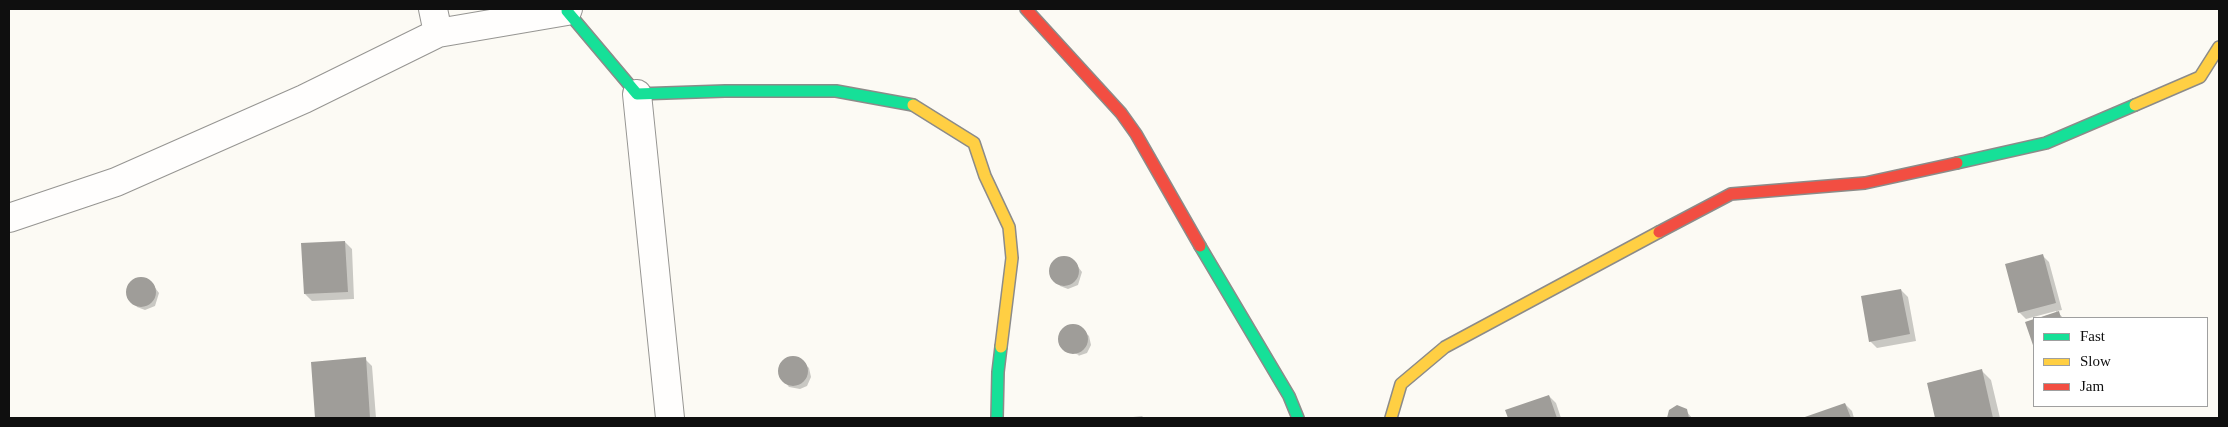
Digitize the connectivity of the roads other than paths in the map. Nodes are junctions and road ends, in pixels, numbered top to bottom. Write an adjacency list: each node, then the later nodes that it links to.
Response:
1 (1026, 9): 9 (street)
2 (567, 10): 3 (street); 5 (street)
3 (436, 21): 6 (street)
4 (2219, 47): 10 (street)
5 (637, 94): 7 (street); 8 (street)
6 (9, 218)
7 (670, 418)
8 (997, 418)
9 (1298, 418)
10 (1392, 418)

